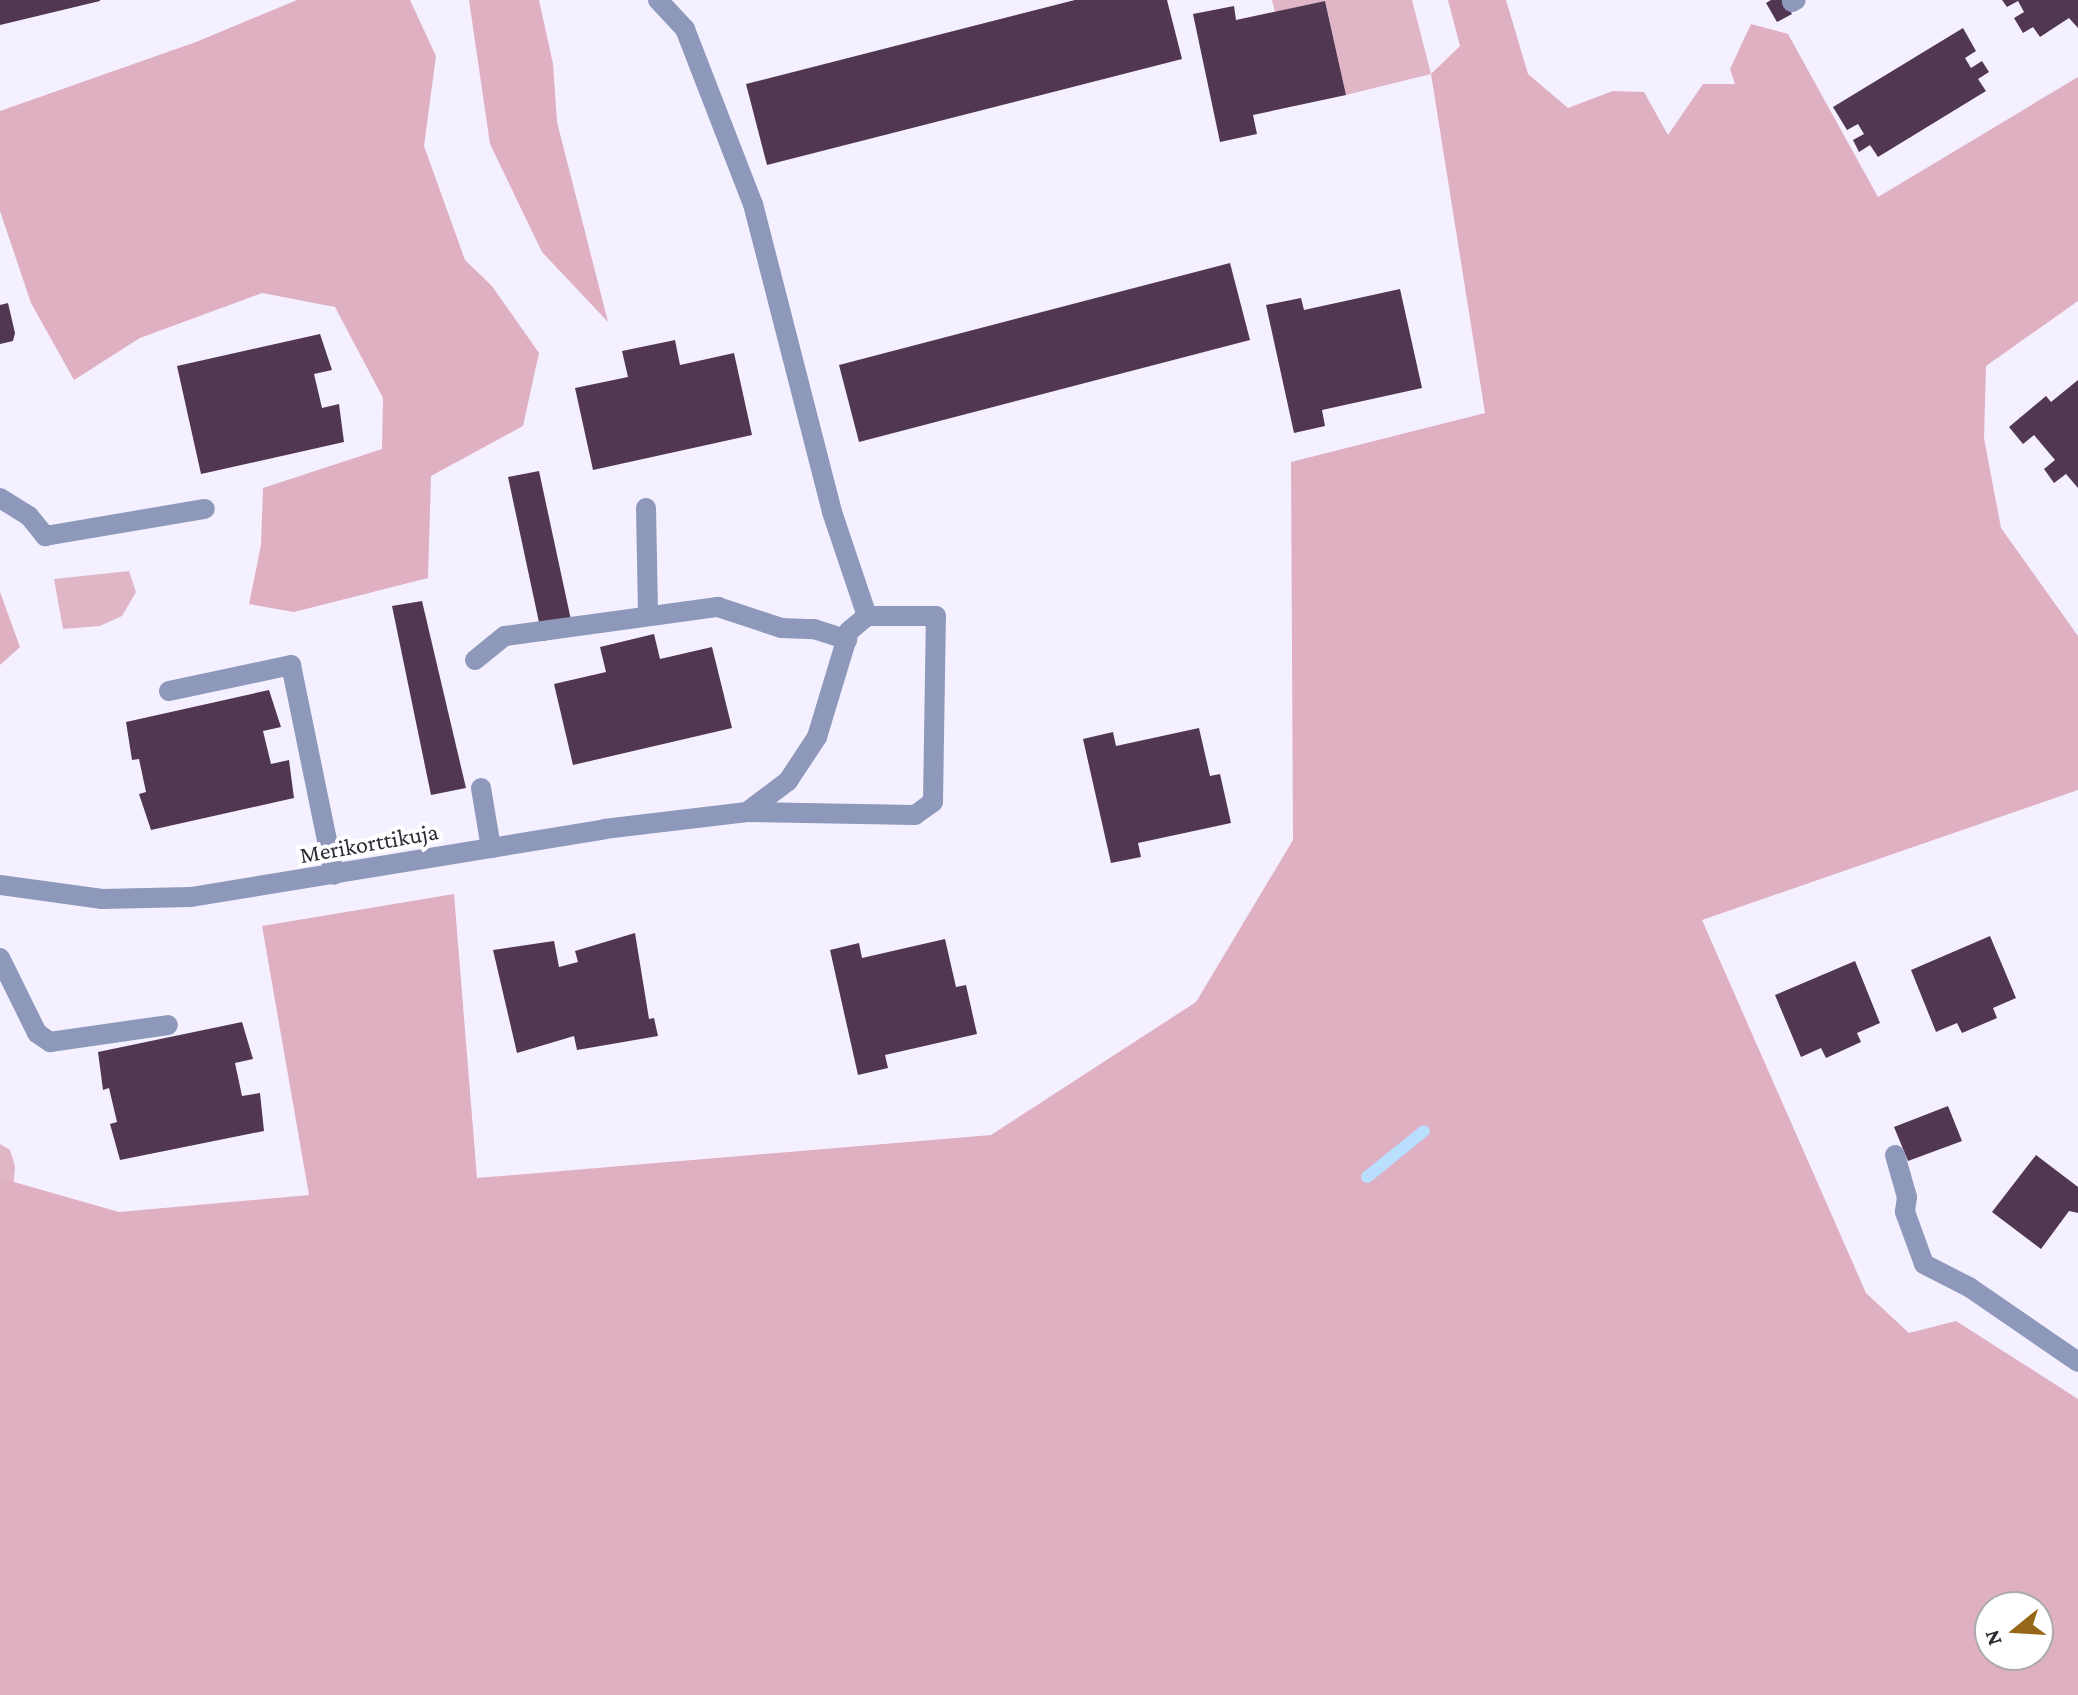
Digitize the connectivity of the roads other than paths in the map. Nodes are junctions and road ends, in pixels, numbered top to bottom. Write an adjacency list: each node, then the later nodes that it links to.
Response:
1 (658, 0): 6 (street)
2 (0, 498): 4 (street)
3 (646, 508): 5 (street)
4 (205, 509)
5 (648, 614): 7 (street); 8 (street)
6 (867, 616): 7 (street, Merikorttikuja); 11 (street, Merikorttikuja)
7 (847, 640): 11 (street, Merikorttikuja)
8 (475, 660)
9 (169, 691): 13 (street)
10 (481, 788): 12 (street)
11 (747, 812): 12 (street, Merikorttikuja)
12 (491, 848): 13 (street, Merikorttikuja)
13 (334, 875): 14 (street, Merikorttikuja)
14 (0, 885)
15 (0, 958): 16 (street)
16 (168, 1025)
17 (1895, 1155): 18 (street)
18 (2078, 1362)

